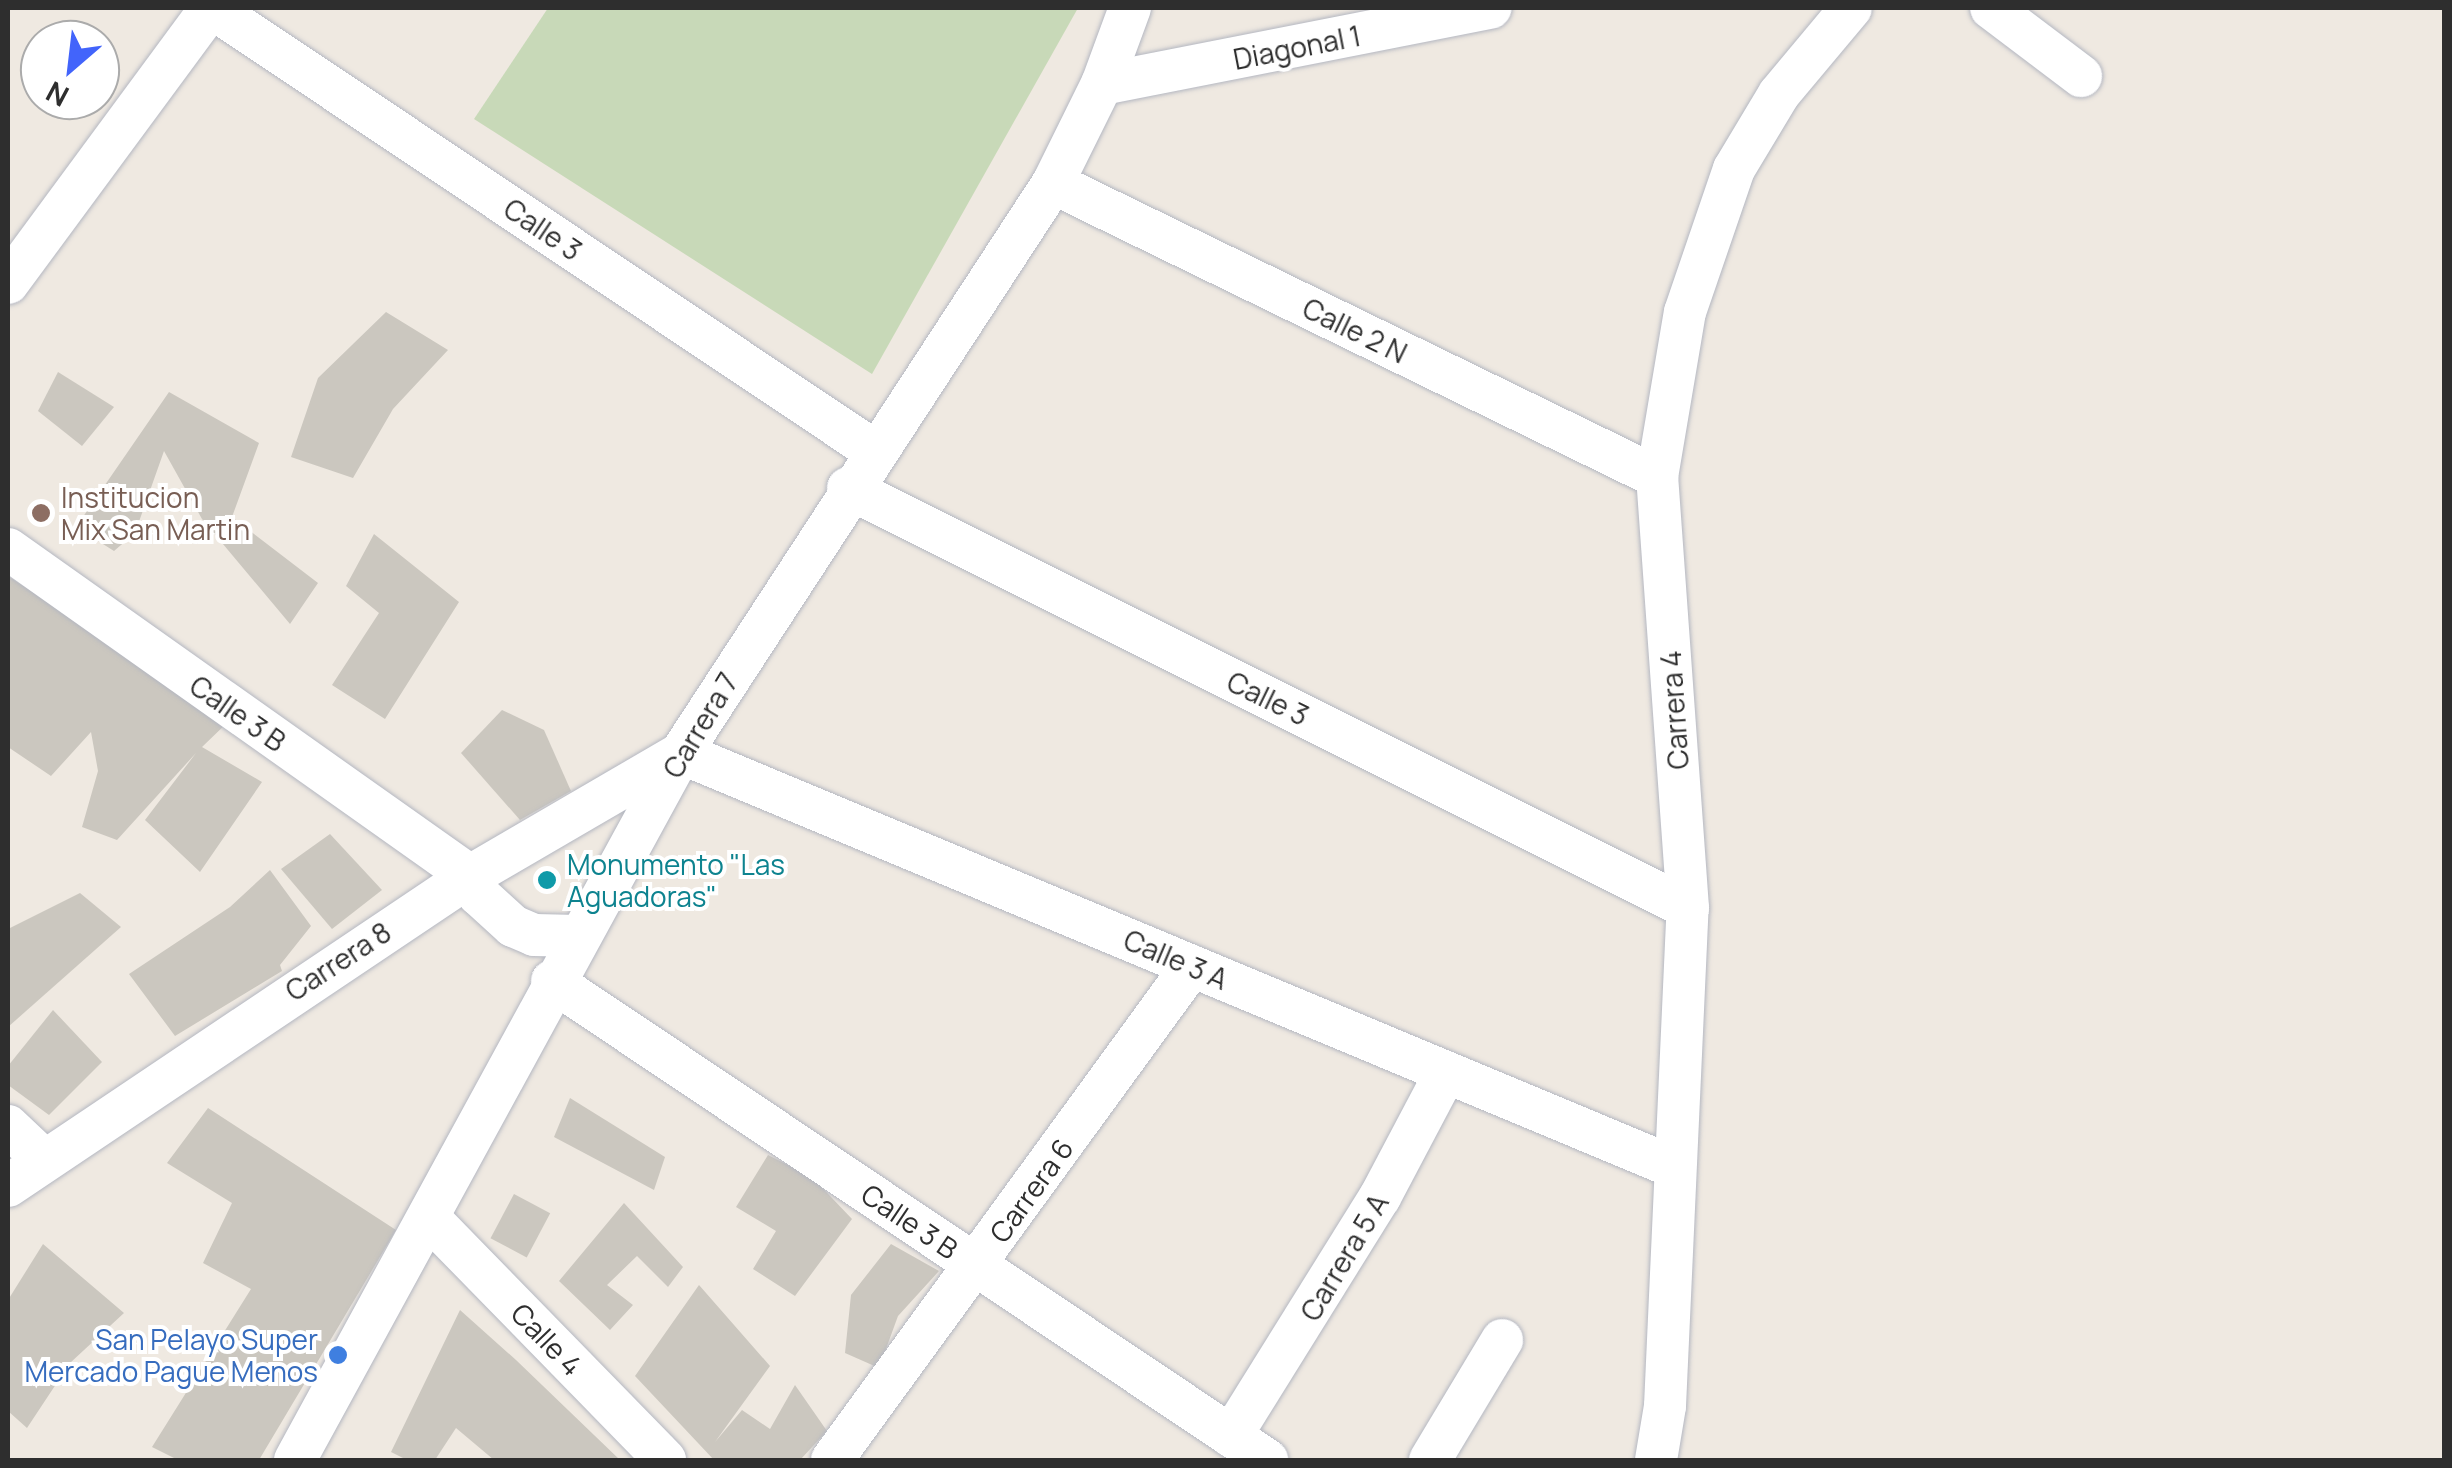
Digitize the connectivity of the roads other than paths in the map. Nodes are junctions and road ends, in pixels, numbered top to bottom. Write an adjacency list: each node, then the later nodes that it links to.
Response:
1 (211, 8): 9 (street); 10 (street, Calle 3)
2 (1130, 8): 7 (street, Carrera 7)
3 (1491, 8): 7 (street, Diagonal 1)
4 (1851, 8): 11 (street, Carrera 4)
5 (1991, 8): 6 (street)
6 (2081, 76)
7 (1102, 84): 8 (street, Carrera 7)
8 (1053, 183): 10 (street, Carrera 7); 11 (street, Calle 2 N)
9 (8, 282)
10 (874, 450): 12 (street, Carrera 7)
11 (1657, 477): 16 (street, Carrera 4)
12 (848, 488): 14 (street, Carrera 7); 16 (street, Calle 3)
13 (8, 549): 15 (street, Calle 3 B)
14 (681, 753): 15 (street, Carrera 8); 17 (street, Carrera 7); 18 (street, Calle 3 A)
15 (470, 876): 17 (street, Calle 3 B); 22 (street, Carrera 8)
16 (1688, 908): 23 (street, Carrera 4)
17 (579, 936): 19 (street, Carrera 7)
18 (1192, 966): 20 (street, Calle 3 A); 26 (street, Carrera 6)
19 (552, 981): 25 (street, Carrera 7); 26 (street, Calle 3 B)
20 (1446, 1072): 23 (street, Calle 3 A); 28 (street, Carrera 5 A)
21 (8, 1126): 22 (street)
22 (42, 1158): 24 (street, Carrera 8)
23 (1671, 1166): 34 (street, Carrera 4)
24 (8, 1186)
25 (429, 1218): 29 (street, Carrera 7); 30 (street, Calle 4)
26 (976, 1265): 28 (street, Calle 3 B); 31 (street, Carrera 6)
27 (1502, 1340): 33 (street)
28 (1232, 1436): 32 (street, Calle 3 B)
29 (295, 1460)
30 (665, 1460)
31 (832, 1460)
32 (1268, 1460)
33 (1430, 1460)
34 (1656, 1460)

